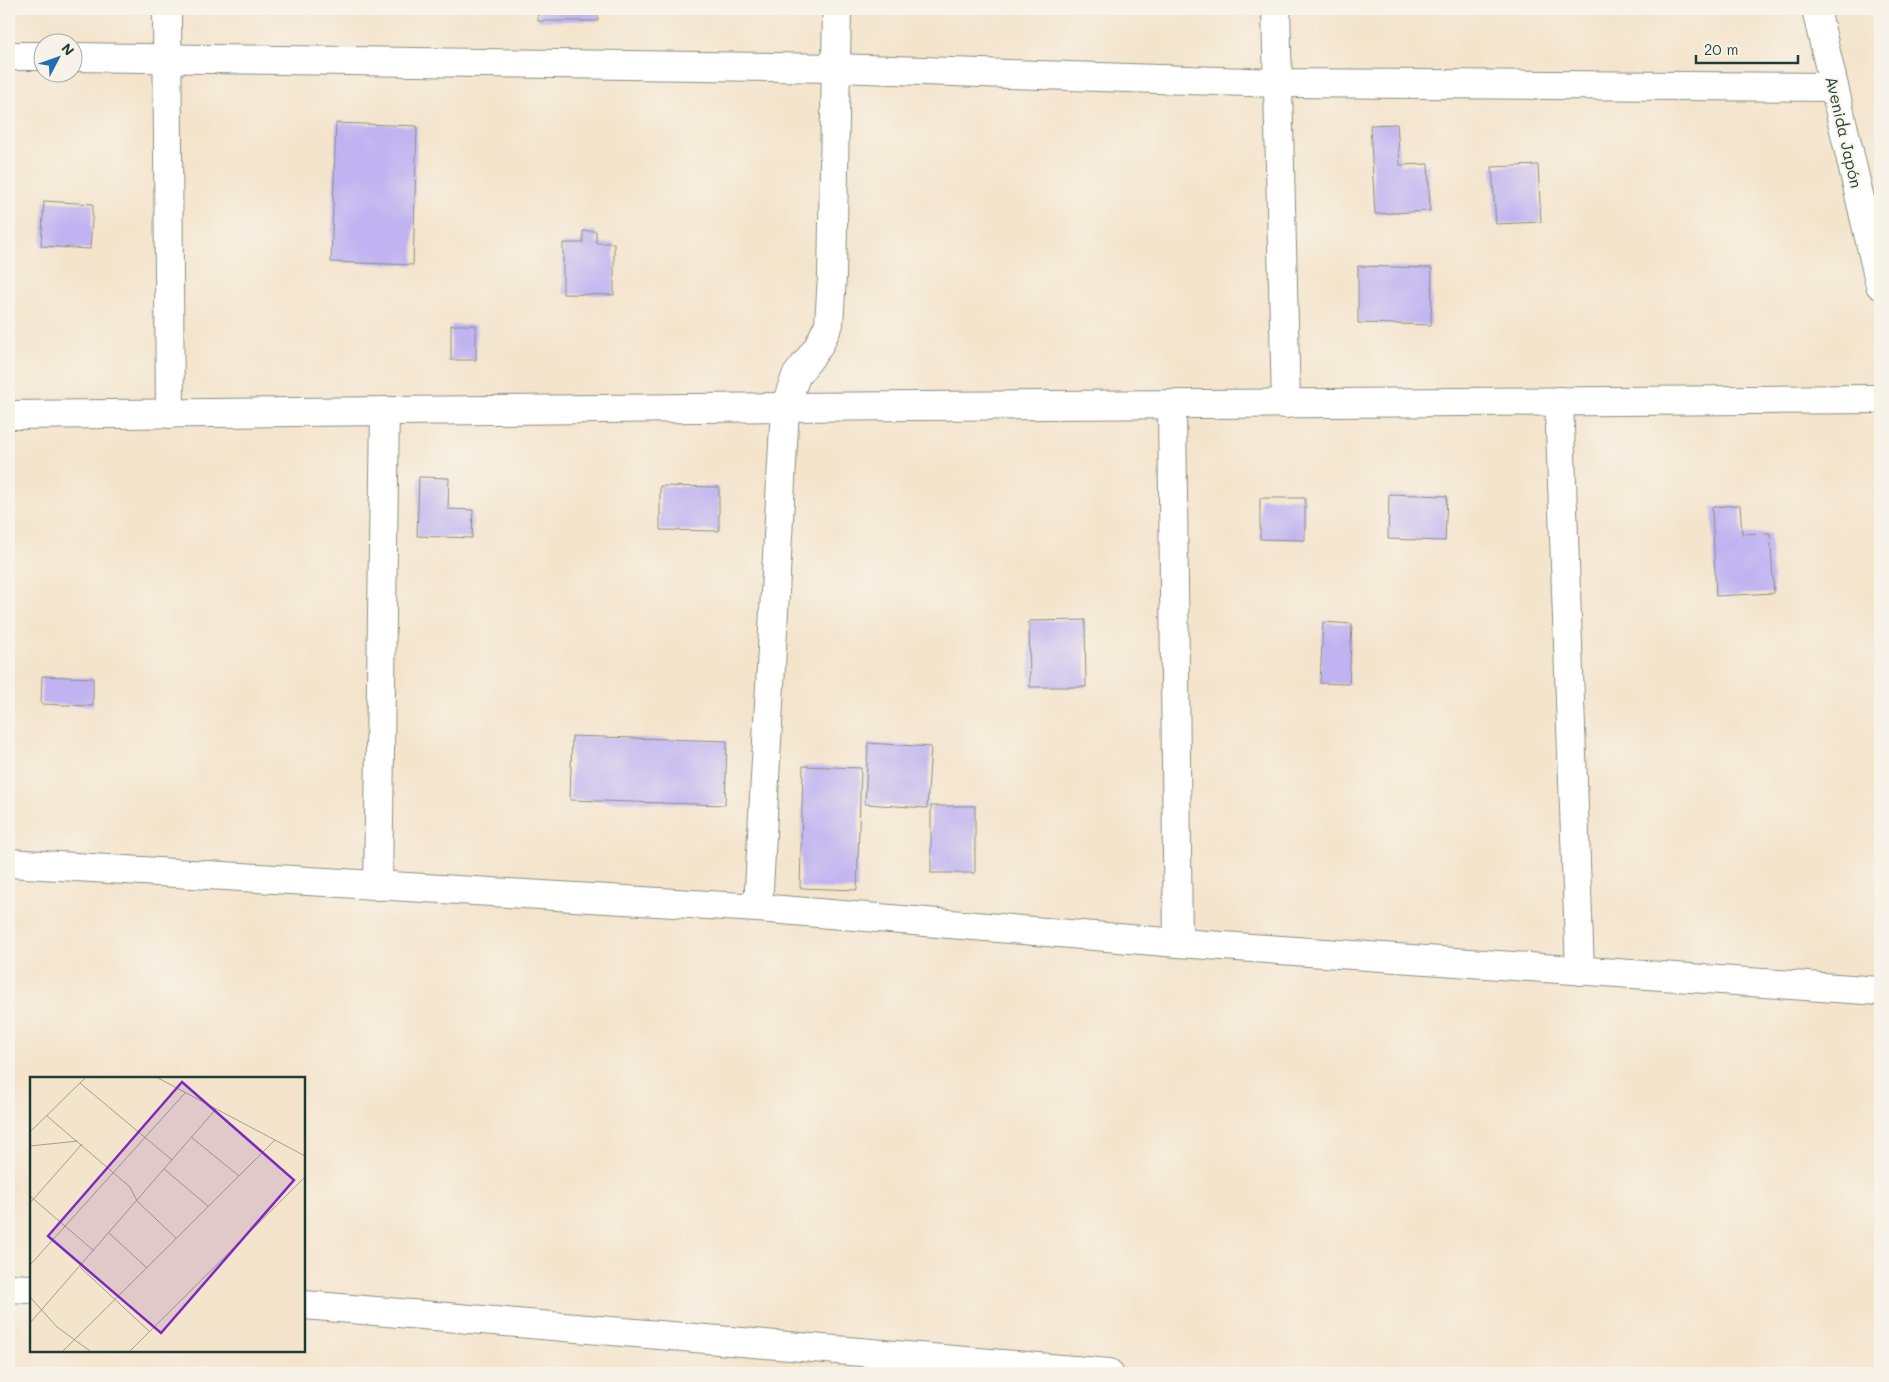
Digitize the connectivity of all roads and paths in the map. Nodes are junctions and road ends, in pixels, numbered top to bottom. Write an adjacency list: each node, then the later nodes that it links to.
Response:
1 (167, 9): 8 (street)
2 (837, 9): 9 (street)
3 (1276, 9): 10 (street)
4 (1816, 9): 11 (street, Avenida Japón)
5 (9, 56): 6 (street)
6 (32, 56)
7 (82, 57): 8 (street)
8 (166, 58): 9 (street); 19 (street)
9 (836, 68): 10 (street); 17 (street)
10 (1278, 83): 11 (street); 15 (street)
11 (1834, 88): 12 (street, Avenida Japón)
12 (1880, 285)
13 (1880, 399): 14 (street)
14 (1559, 401): 15 (street); 25 (street)
15 (1286, 404): 16 (street)
16 (1172, 405): 17 (street); 24 (street)
17 (785, 407): 18 (street); 23 (street)
18 (385, 411): 19 (street); 22 (street)
19 (170, 414): 20 (street)
20 (9, 415)
21 (9, 863): 22 (street)
22 (378, 886): 23 (street)
23 (758, 908): 24 (street)
24 (1178, 943): 25 (street)
25 (1580, 971): 26 (street)
26 (1880, 991)
27 (9, 1288): 28 (street)
28 (30, 1288)
29 (305, 1305): 30 (street)
30 (1110, 1373)

